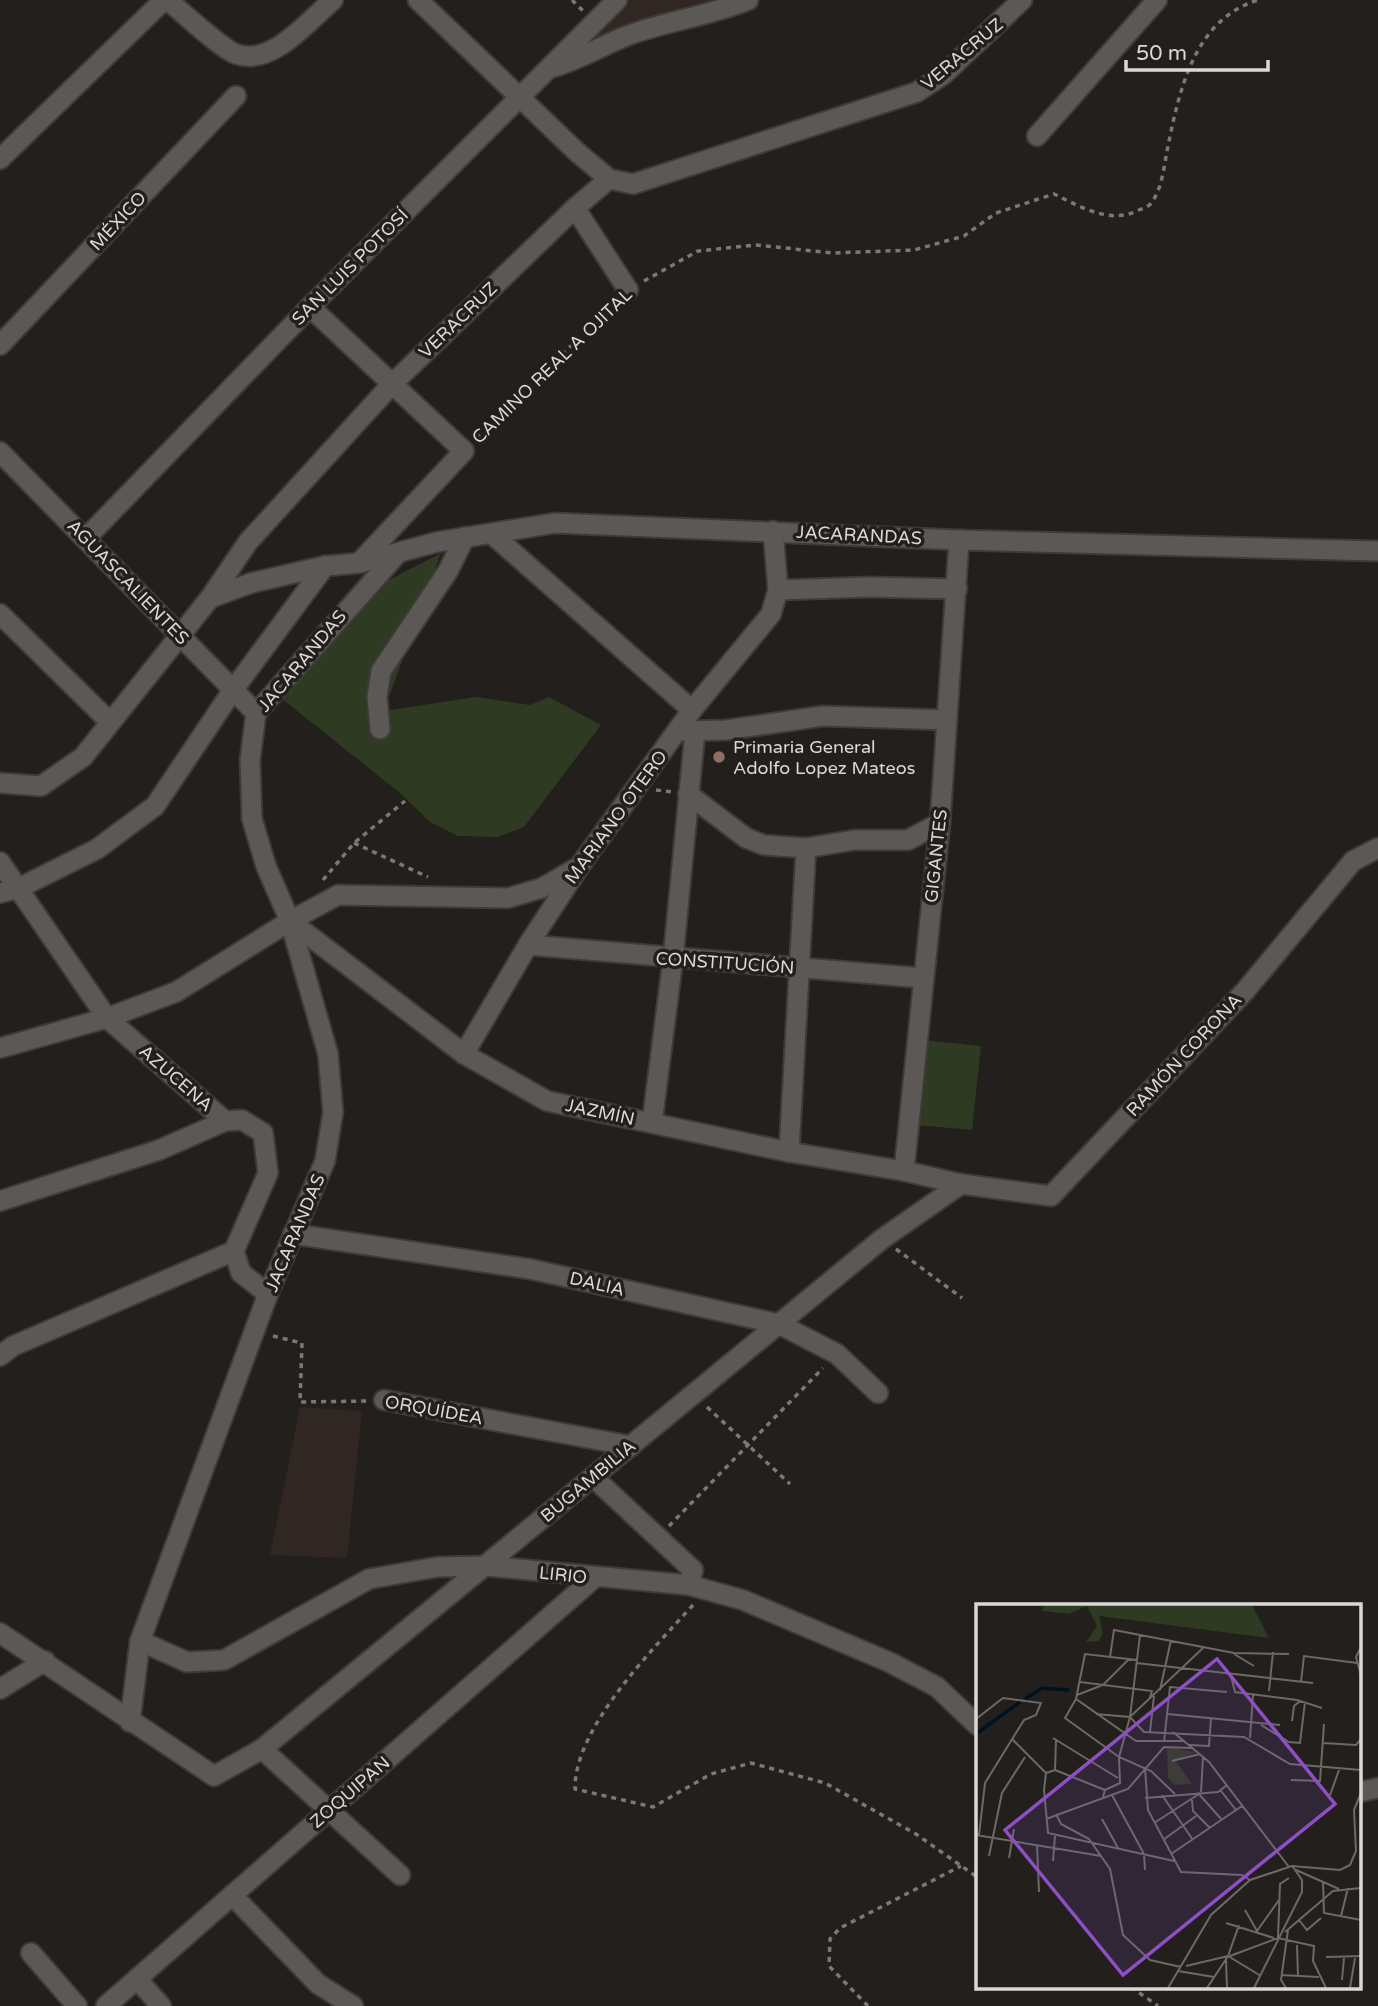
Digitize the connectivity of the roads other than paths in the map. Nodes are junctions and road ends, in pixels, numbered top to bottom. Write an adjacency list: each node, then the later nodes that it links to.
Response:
1 (165, 0): 2 (street); 12 (street)
2 (333, 0)
3 (418, 0): 9 (street)
4 (617, 0): 8 (street, SAN LUIS POTOSÍ)
5 (748, 0): 8 (street)
6 (1022, 0): 13 (street, VERACRUZ)
7 (1157, 0): 11 (street)
8 (550, 68): 9 (street, SAN LUIS POTOSÍ)
9 (521, 95): 13 (street); 16 (street, SAN LUIS POTOSÍ)
10 (236, 96): 17 (street, MÉXICO)
11 (1037, 136)
12 (0, 159)
13 (609, 179): 14 (street, VERACRUZ)
14 (575, 208): 15 (street); 18 (street, VERACRUZ)
15 (628, 290)
16 (310, 307): 18 (street); 22 (street, SAN LUIS POTOSÍ)
17 (0, 345)
18 (391, 385): 27 (street, CAMINO REAL A OJITAL); 31 (street, VERACRUZ)
19 (0, 452): 22 (street, AGUASCALIENTES)
20 (773, 530): 21 (street, JACARANDAS); 24 (street, JACARANDAS); 30 (street, MARIANO OTERO)
21 (492, 534): 23 (street, JACARANDAS); 35 (street)
22 (87, 537): 33 (street, AGUASCALIENTES)
23 (466, 537): 26 (street, JACARANDAS); 39 (street)
24 (959, 540): 25 (street, JACARANDAS); 29 (street, GIGANTES)
25 (1378, 551)
26 (397, 554): 27 (street); 36 (street, JACARANDAS)
27 (359, 562): 28 (street)
28 (325, 566): 31 (street); 34 (street)
29 (957, 589): 30 (street); 37 (street, GIGANTES)
30 (778, 590): 35 (street, MARIANO OTERO)
31 (209, 598): 33 (street, VERACRUZ)
32 (0, 614): 38 (street)
33 (179, 635): 34 (street, AGUASCALIENTES); 38 (street, VERACRUZ)
34 (233, 690): 36 (street, AGUASCALIENTES); 48 (street)
35 (692, 710): 40 (street, MARIANO OTERO)
36 (256, 713): 49 (street, JACARANDAS)
37 (947, 720): 40 (street); 43 (street, GIGANTES)
38 (110, 722): 41 (street, VERACRUZ)
39 (380, 729)
40 (687, 731): 42 (street); 47 (street, MARIANO OTERO)
41 (0, 783)
42 (688, 794): 44 (street); 51 (street)
43 (940, 823): 44 (street); 53 (street, GIGANTES)
44 (806, 848): 52 (street)
45 (1378, 848): 61 (street, RAMÓN CORONA)
46 (0, 862): 48 (street, AZUCENA)
47 (579, 867): 49 (street); 50 (street, MARIANO OTERO)
48 (10, 890): 54 (street, AZUCENA)
49 (290, 921): 54 (street); 56 (street, JAZMÍN); 63 (street, JACARANDAS)
50 (528, 945): 51 (street, CONSTITUCIÓN); 56 (street, MARIANO OTERO)
51 (673, 960): 52 (street, CONSTITUCIÓN); 58 (street)
52 (801, 969): 53 (street, CONSTITUCIÓN); 59 (street)
53 (923, 978): 60 (street, GIGANTES)
54 (107, 1018): 55 (street); 57 (street, AZUCENA)
55 (0, 1048)
56 (464, 1054): 58 (street, JAZMÍN)
57 (225, 1121): 62 (street); 64 (street, AZUCENA)
58 (652, 1123): 59 (street, JAZMÍN)
59 (789, 1153): 60 (street, JAZMÍN)
60 (904, 1171): 61 (street, JAZMÍN)
61 (961, 1184): 66 (street, BUGAMBILIA)
62 (0, 1201)
63 (293, 1234): 65 (street, JACARANDAS); 66 (street, DALIA)
64 (234, 1251): 65 (street); 67 (street)
65 (268, 1294): 76 (street, JACARANDAS)
66 (779, 1324): 68 (street, DALIA); 70 (street, BUGAMBILIA)
67 (0, 1356)
68 (878, 1393)
69 (384, 1400): 70 (street, ORQUÍDEA)
70 (631, 1446): 71 (street, BUGAMBILIA)
71 (593, 1477): 72 (street, BUGAMBILIA); 74 (street)
72 (487, 1566): 73 (street, LIRIO); 76 (street, LIRIO); 81 (street, BUGAMBILIA)
73 (594, 1578): 74 (street, LIRIO); 84 (street, ZOQUIPAN)
74 (699, 1587): 80 (street, LIRIO)
75 (0, 1633): 77 (street)
76 (140, 1641): 79 (street, JACARANDAS)
77 (45, 1661): 78 (street); 79 (street)
78 (0, 1689)
79 (130, 1722): 81 (street, BUGAMBILIA)
80 (976, 1725)
81 (262, 1749): 84 (street)
82 (1378, 1788): 83 (street)
83 (1360, 1792)
84 (328, 1811): 85 (street); 86 (street, ZOQUIPAN)
85 (400, 1875)
86 (232, 1895): 88 (street, ZOQUIPAN); 92 (street)
87 (31, 1953): 89 (street)
88 (137, 1979): 90 (street, ZOQUIPAN); 91 (street)
89 (76, 2006)
90 (106, 2006)
91 (161, 2006)
92 (353, 2006)

